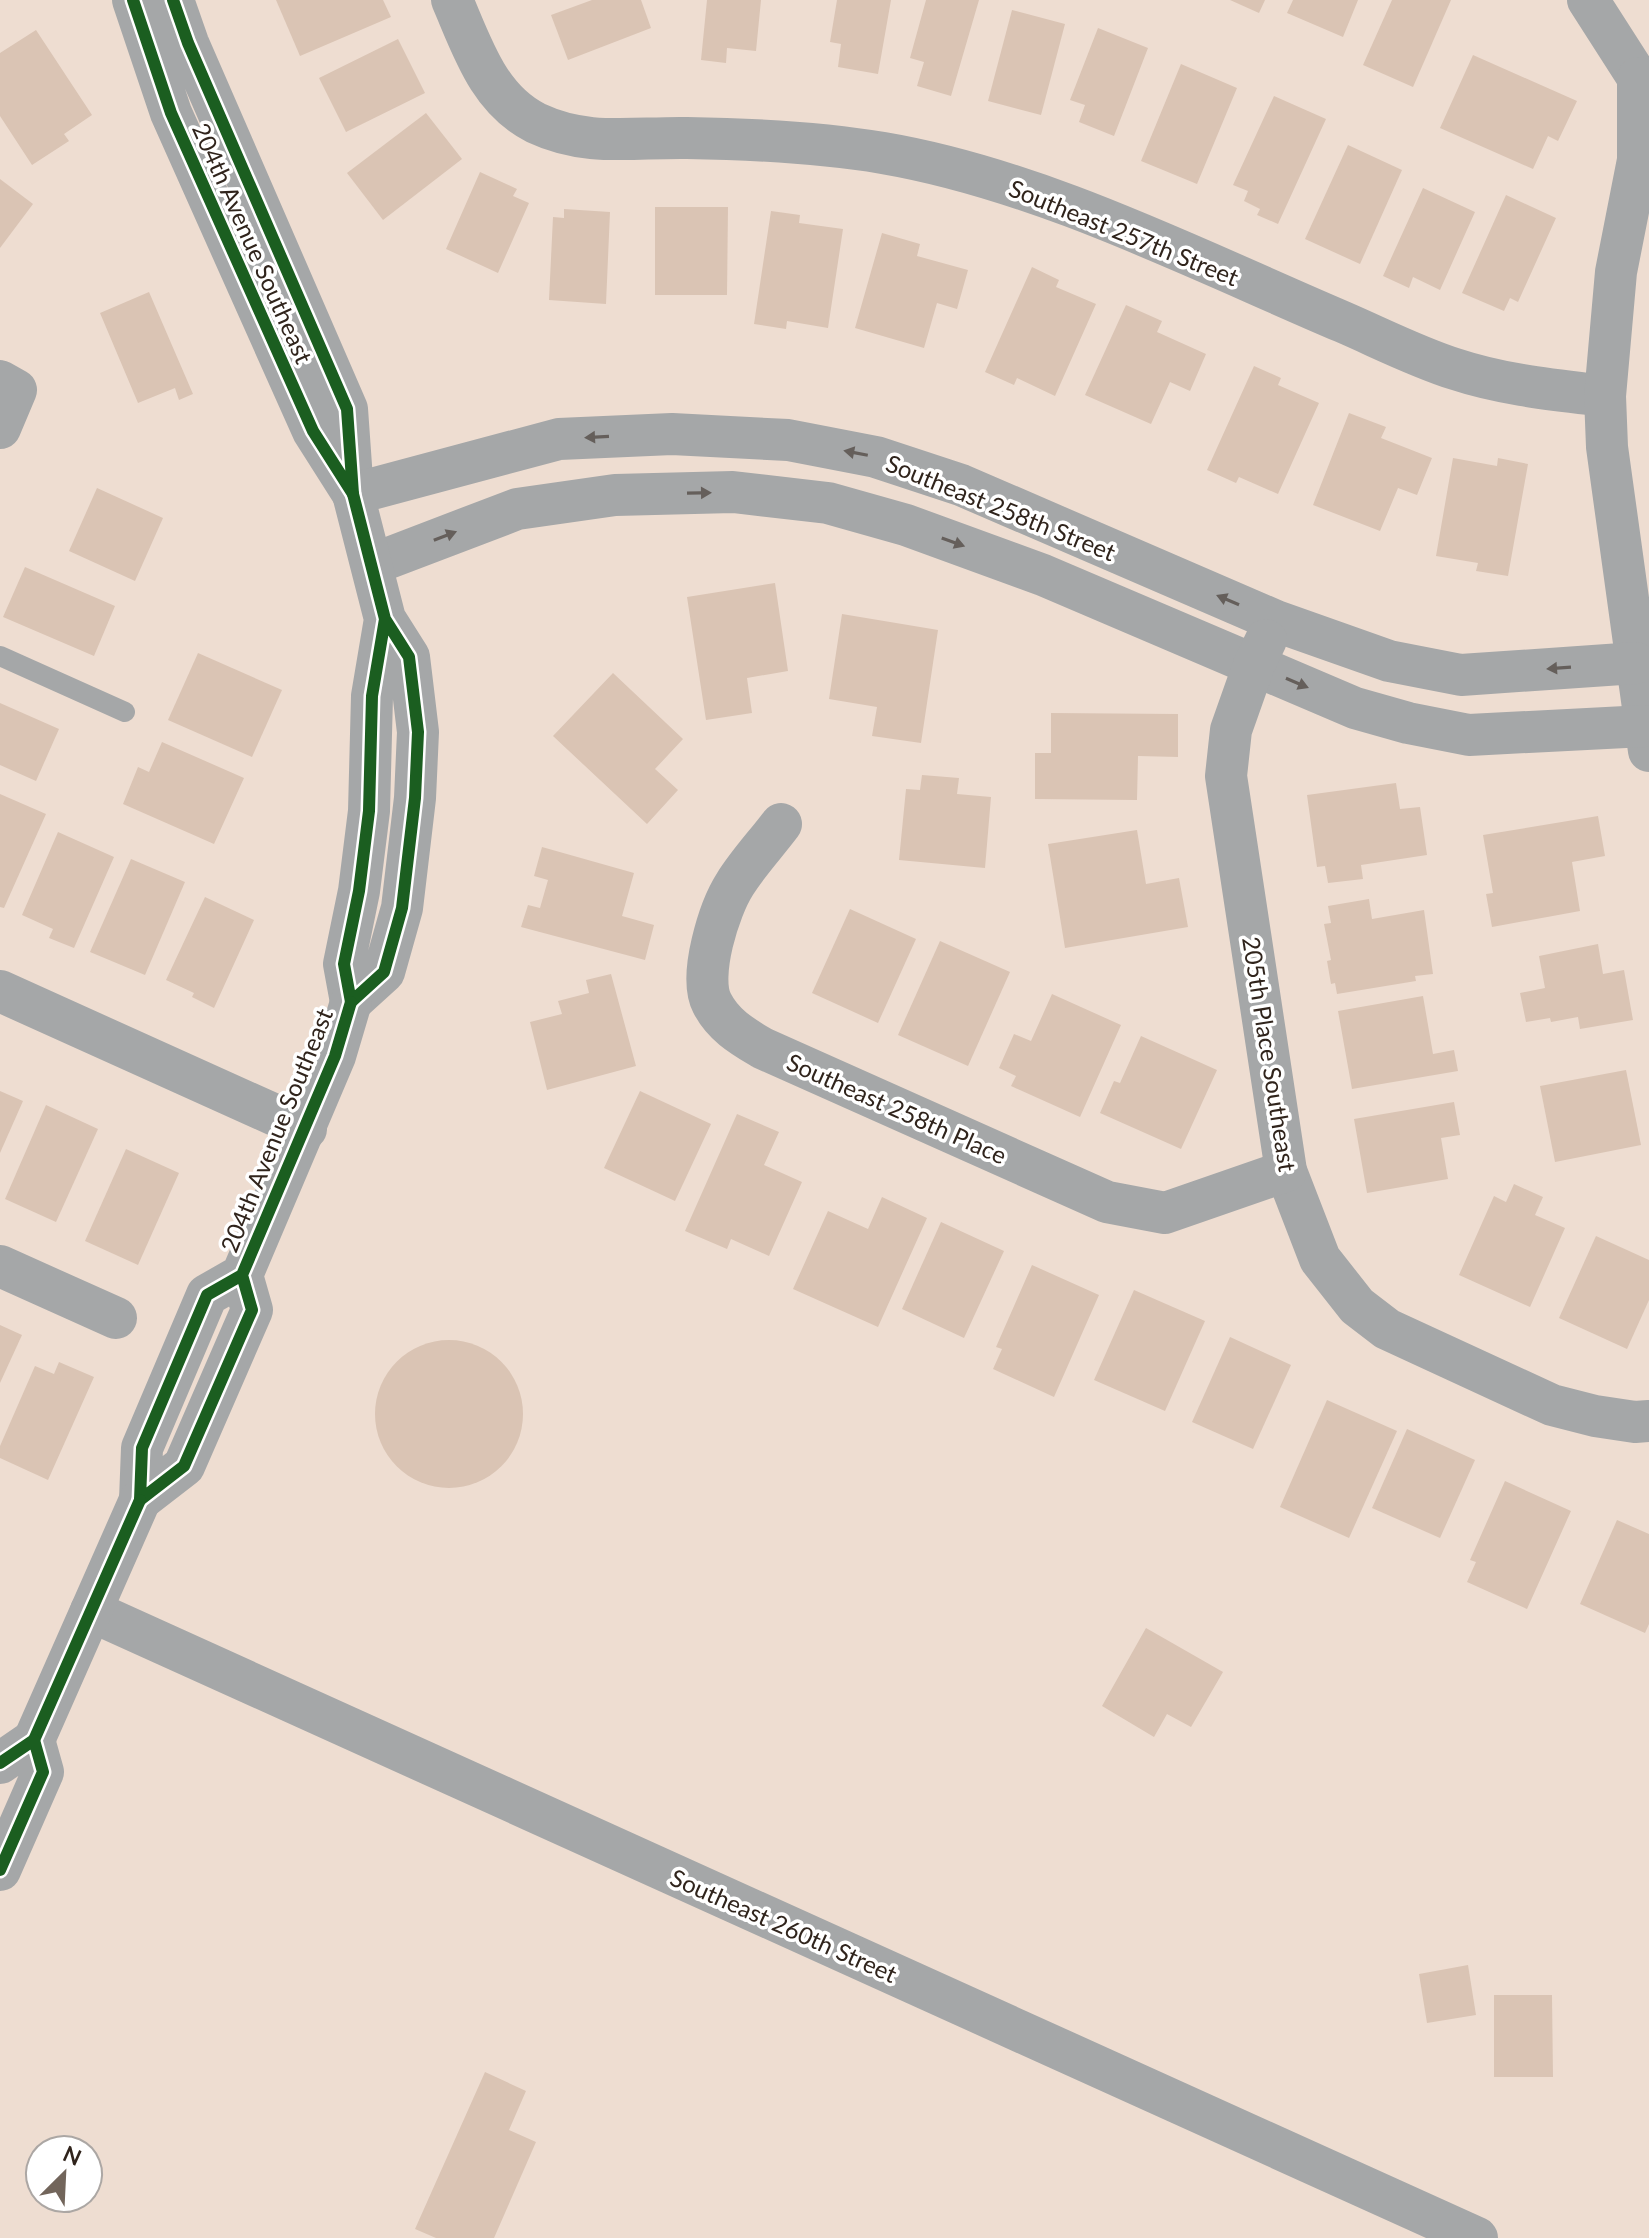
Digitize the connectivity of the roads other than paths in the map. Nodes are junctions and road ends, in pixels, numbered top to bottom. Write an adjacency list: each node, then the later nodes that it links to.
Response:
1 (133, 0): 9 (street, 204th Avenue Southeast)
2 (173, 0): 9 (street, 204th Avenue Southeast)
3 (452, 0): 7 (street, Southeast 257th Street)
4 (1588, 0): 5 (street)
5 (1644, 77): 7 (street)
6 (8, 385): 8 (street)
7 (1605, 396): 13 (street)
8 (0, 428)
9 (353, 494): 10 (street, 204th Avenue Southeast); 11 (street, Southeast 258th Street, one-way to 9)
10 (373, 564): 14 (street, Southeast 258th Street, one-way to 14); 19 (street, 204th Avenue Southeast)
11 (1276, 621): 13 (street, Southeast 258th Street, one-way to 11); 14 (street, 205th Place Southeast)
12 (0, 656): 15 (lane)
13 (1636, 663): 16 (street)
14 (1254, 665): 16 (street, Southeast 258th Street, one-way to 16); 20 (street, 205th Place Southeast)
15 (125, 712)
16 (1647, 739)
17 (781, 824): 20 (street, Southeast 258th Place)
18 (0, 991): 19 (street)
19 (306, 1129): 24 (street, 204th Avenue Southeast)
20 (1286, 1171): 23 (street, 205th Place Southeast)
21 (0, 1266): 22 (street)
22 (116, 1318)
23 (1649, 1421)
24 (91, 1611): 25 (street, 204th Avenue Southeast); 28 (street, Southeast 260th Street)
25 (34, 1740): 26 (street); 27 (street)
26 (0, 1763)
27 (0, 1870)
28 (1477, 2238)

